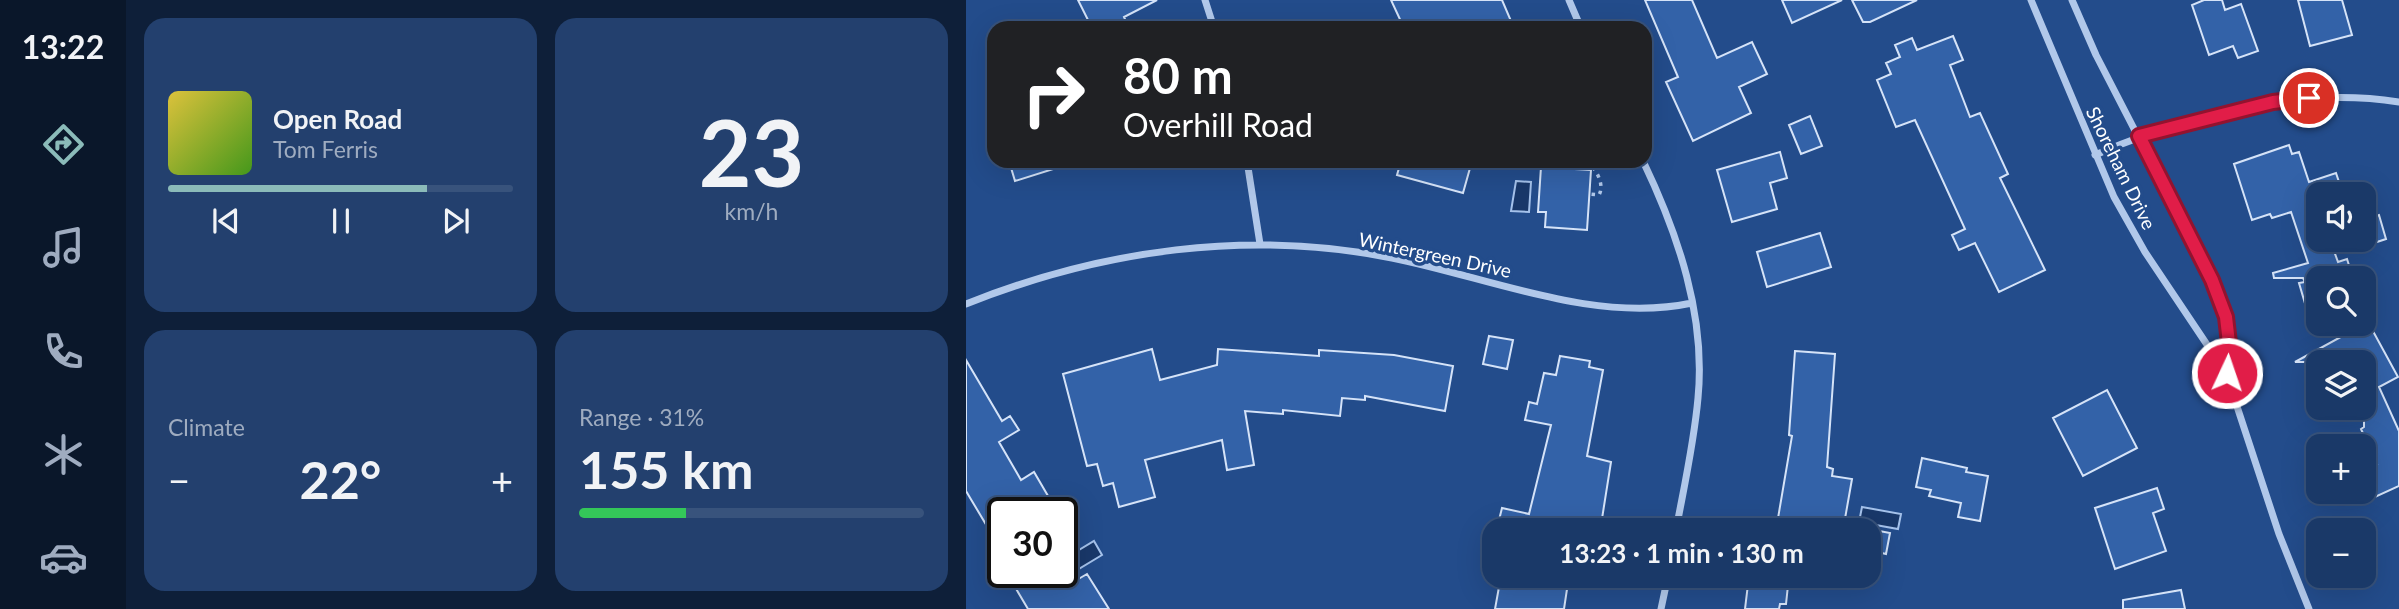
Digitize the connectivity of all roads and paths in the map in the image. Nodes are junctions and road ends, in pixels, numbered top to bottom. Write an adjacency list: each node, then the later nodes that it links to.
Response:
1 (1205, 0): 5 (street)
2 (1569, 0): 6 (street)
3 (2031, 0): 9 (street, Shoreham Drive)
4 (2072, 0): 8 (street, Shoreham Drive)
5 (1212, 21)
6 (1578, 21)
7 (2399, 102): 8 (street)
8 (2139, 136): 9 (street); 17 (street, Shoreham Drive)
9 (2095, 155): 17 (street, Shoreham Drive)
10 (1248, 168): 14 (street)
11 (1593, 168): 13 (path)
12 (1646, 168): 15 (street)
13 (1589, 194)
14 (1260, 244): 15 (street, Wintergreen Drive); 16 (street, Wintergreen Drive)
15 (1692, 303): 18 (street)
16 (966, 304)
17 (2227, 373): 21 (street, Shoreham Drive)
18 (1678, 518)
19 (1665, 588): 20 (street)
20 (1661, 609)
21 (2309, 609)

